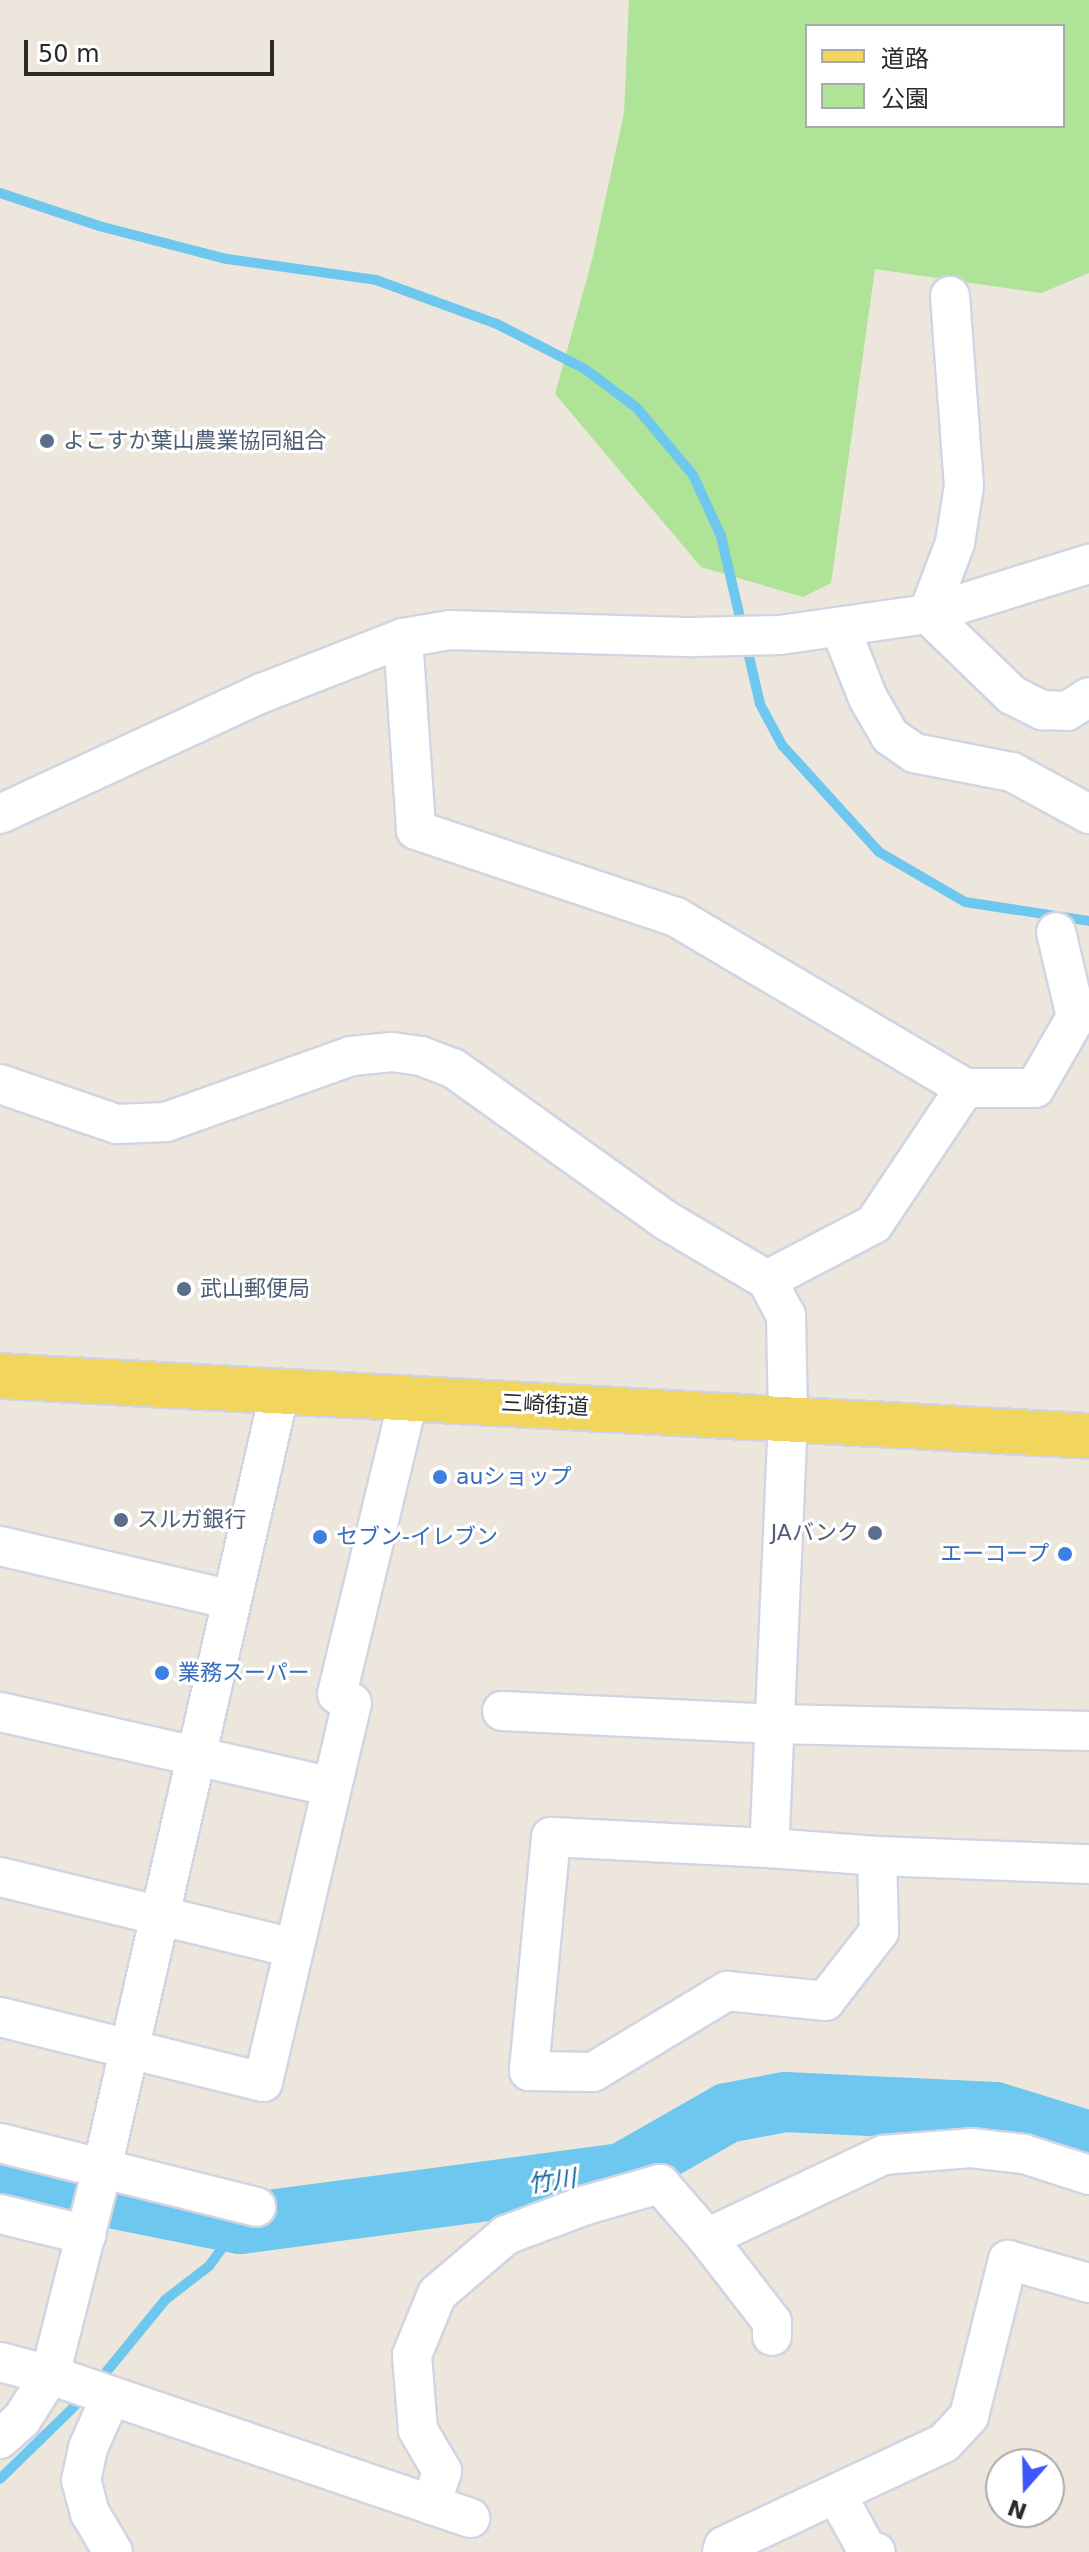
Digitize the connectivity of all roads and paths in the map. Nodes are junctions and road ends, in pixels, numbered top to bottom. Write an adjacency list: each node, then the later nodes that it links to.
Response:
1 (950, 296): 3 (street)
2 (1089, 564): 3 (street)
3 (928, 614): 4 (street); 6 (street)
4 (840, 627): 5 (street); 8 (street)
5 (403, 638): 7 (street); 11 (street)
6 (1089, 697)
7 (0, 814)
8 (1089, 814)
9 (1056, 932): 11 (street)
10 (0, 1084): 12 (street)
11 (965, 1088): 12 (street)
12 (767, 1280): 16 (street)
13 (0, 1376): 14 (main road, 三崎街道)
14 (280, 1390): 15 (main road, 三崎街道); 19 (street)
15 (409, 1397): 16 (main road, 三崎街道); 25 (street)
16 (788, 1418): 17 (main road, 三崎街道); 22 (street)
17 (1089, 1436)
18 (0, 1546): 19 (street)
19 (232, 1600): 24 (street)
20 (502, 1711): 22 (street)
21 (0, 1712): 24 (street)
22 (776, 1724): 23 (street); 26 (street)
23 (1089, 1731)
24 (196, 1757): 25 (street); 30 (street)
25 (332, 1787): 31 (street)
26 (769, 1848): 27 (street); 27 (street)
27 (877, 1856): 28 (street)
28 (1089, 1864)
29 (0, 1877): 30 (street)
30 (160, 1916): 31 (street); 33 (street)
31 (294, 1948): 33 (street)
32 (0, 2017): 33 (street)
33 (130, 2050): 35 (street)
34 (0, 2143): 35 (street)
35 (102, 2169): 37 (street); 39 (street)
36 (1089, 2175): 40 (street)
37 (256, 2207)
38 (0, 2214): 39 (street)
39 (86, 2235): 44 (street)
40 (707, 2238): 42 (street); 48 (street)
41 (1089, 2283): 47 (street)
42 (772, 2336)
43 (0, 2362): 44 (street)
44 (50, 2375): 45 (street); 46 (street)
45 (111, 2396): 48 (street); 50 (street)
46 (0, 2439)
47 (836, 2494): 51 (street); 52 (street)
48 (431, 2505): 49 (street)
49 (470, 2518)
50 (113, 2552)
51 (722, 2552)
52 (876, 2552)

